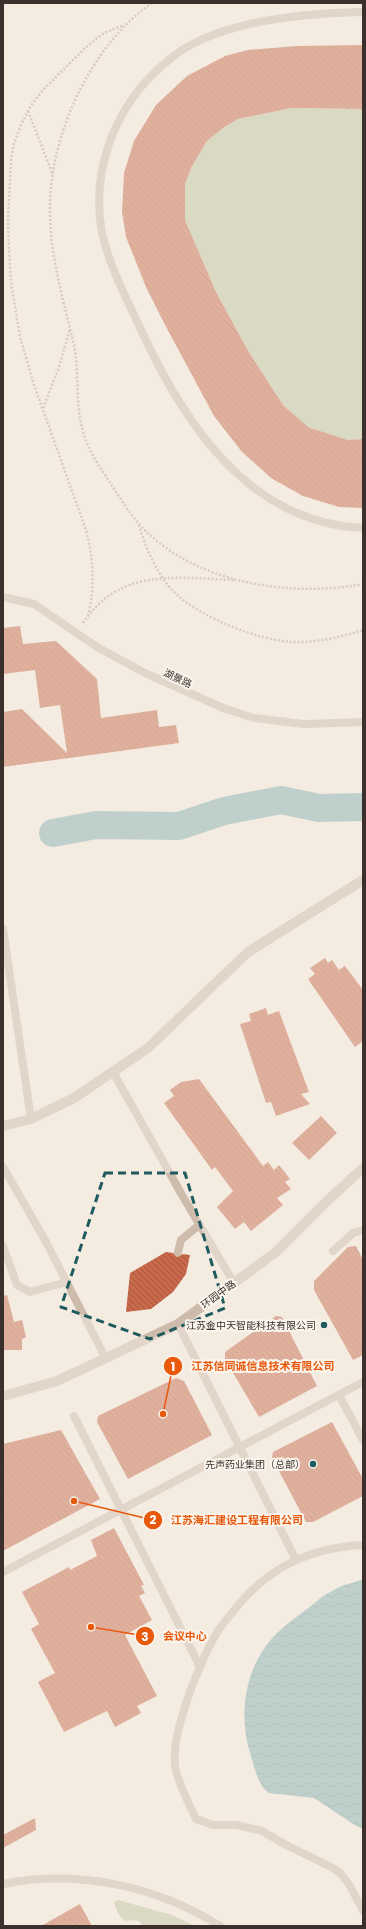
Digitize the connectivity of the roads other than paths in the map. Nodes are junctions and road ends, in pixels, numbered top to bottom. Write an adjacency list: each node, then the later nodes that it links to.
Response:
1 (363, 12): 2 (lane)
2 (363, 528)
3 (3, 596): 4 (lane, 湖景路)
4 (363, 722)
5 (363, 880): 7 (street)
6 (3, 929): 8 (lane)
7 (113, 1072): 8 (street); 12 (lane)
8 (31, 1120): 9 (street)
9 (3, 1126)
10 (3, 1167): 17 (lane)
11 (363, 1168): 18 (street, 环园中路)
12 (199, 1225): 15 (lane); 18 (lane)
13 (363, 1230): 16 (lane)
14 (3, 1246): 17 (lane)
15 (178, 1252)
16 (333, 1252)
17 (67, 1282): 20 (lane)
18 (234, 1283): 19 (street, 环园中路)
19 (178, 1324): 20 (street, 环园中路); 26 (lane)
20 (106, 1360): 23 (street, 环园中路)
21 (363, 1382): 22 (lane)
22 (339, 1395): 25 (lane); 26 (lane)
23 (3, 1396)
24 (74, 1416): 27 (lane)
25 (363, 1440)
26 (240, 1447): 27 (lane); 29 (lane)
27 (121, 1510): 30 (lane); 31 (lane)
28 (363, 1545): 29 (lane)
29 (296, 1560): 31 (lane)
30 (3, 1572)
31 (200, 1667): 33 (lane)
32 (3, 1884): 34 (lane)
33 (363, 1911)
34 (220, 1926)

